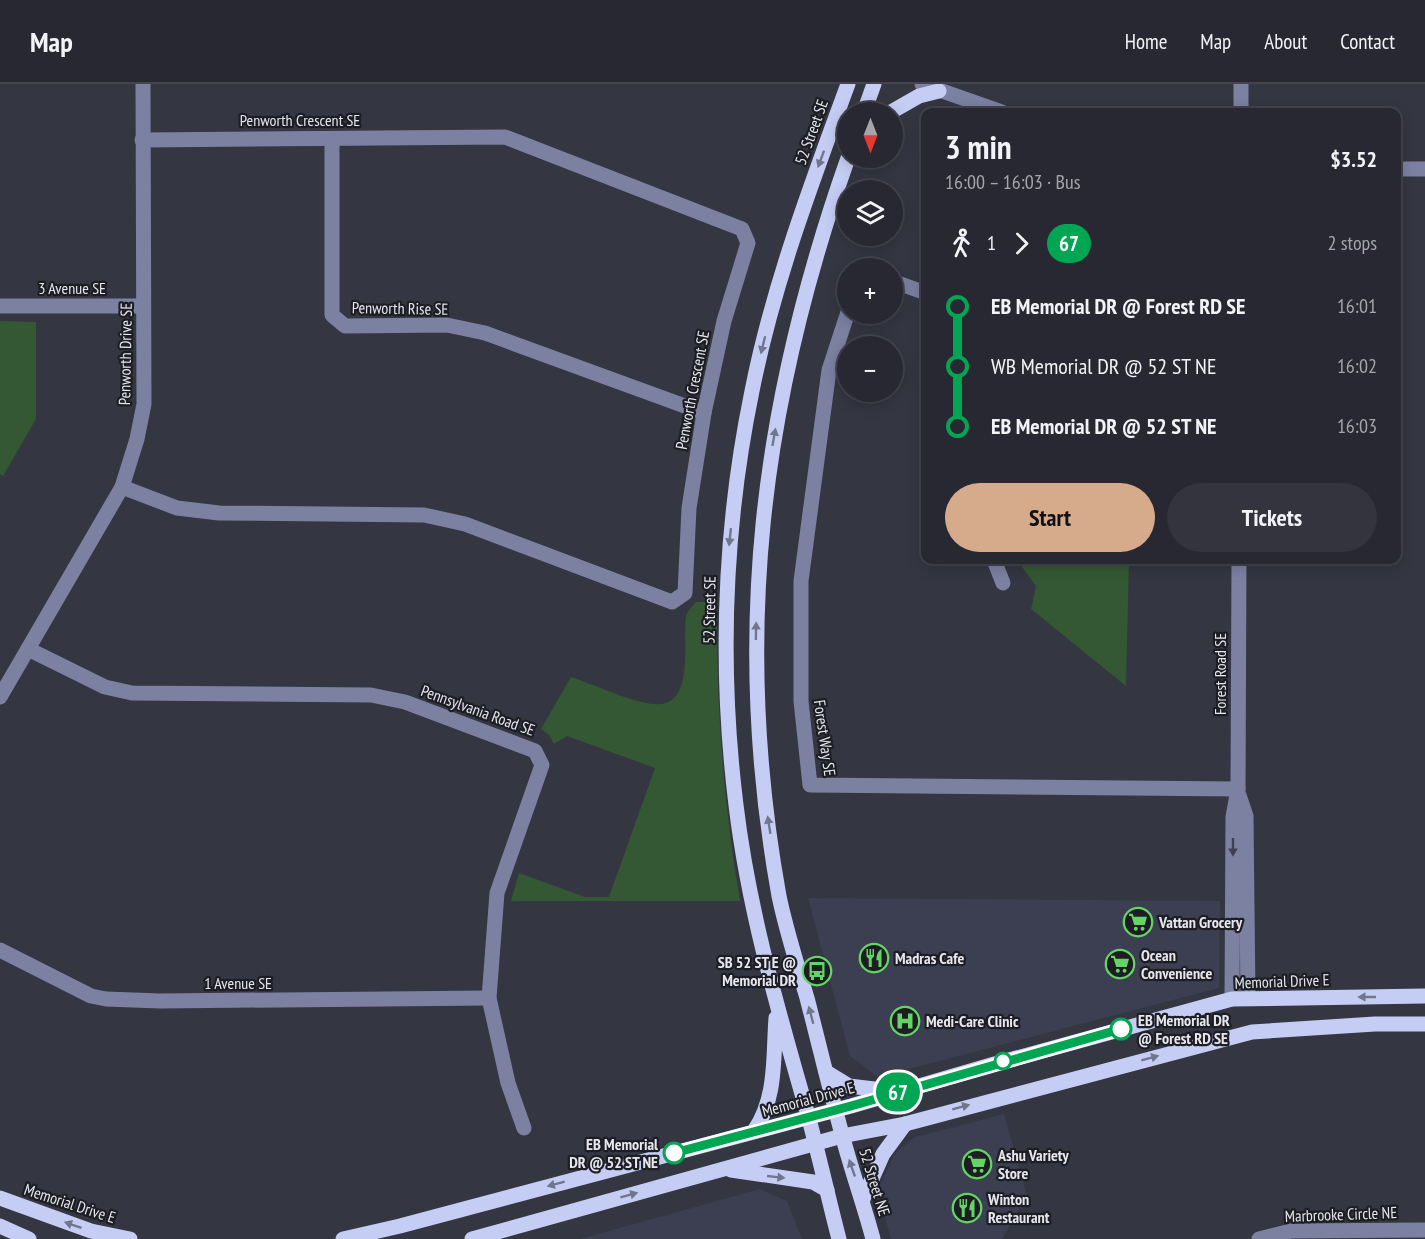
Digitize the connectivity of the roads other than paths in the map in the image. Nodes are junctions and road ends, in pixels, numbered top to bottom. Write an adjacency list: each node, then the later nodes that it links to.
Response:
1 (143, 84): 12 (street, Penworth Drive SE)
2 (848, 84): 33 (main road, 52 Street SE, one-way to 33)
3 (874, 84): 7 (main road)
4 (922, 84): 6 (street)
5 (1241, 84): 10 (street)
6 (939, 91): 8 (main road); 9 (street)
7 (868, 102)
8 (903, 104)
9 (990, 108)
10 (1241, 108)
11 (332, 139): 12 (street, Penworth Crescent SE); 21 (street, Penworth Rise SE); 21 (street, Penworth Crescent SE)
12 (142, 140): 19 (street, Penworth Drive SE)
13 (845, 168): 35 (main road, one-way to 13)
14 (1401, 169): 15 (street)
15 (1425, 169)
16 (903, 285): 17 (street)
17 (921, 291)
18 (0, 306): 19 (street, 3 Avenue SE)
19 (143, 306): 22 (street, Penworth Drive SE)
20 (844, 324): 28 (street, Forest Way SE)
21 (704, 413): 22 (street, Penworth Crescent SE)
22 (122, 487): 26 (street, Penworth Drive SE)
23 (996, 564): 25 (street)
24 (1239, 564): 28 (street, Forest Road SE)
25 (1003, 583)
26 (28, 649): 27 (street, Penworth Drive SE); 31 (street, Pennsylvania Road SE)
27 (0, 697)
28 (1238, 789): 32 (street, Forest Road SE)
29 (0, 950): 31 (street, 1 Avenue SE)
30 (1425, 996): 32 (main road, Memorial Drive E, one-way to 32)
31 (489, 998): 40 (street, Pennsylvania Road SE)
32 (1240, 998): 36 (main road, Memorial Drive E)
33 (777, 1009): 38 (main road, 52 Street SE); 41 (main road)
34 (1425, 1024): 39 (main road, one-way to 34)
35 (826, 1072): 36 (main road); 37 (main road)
36 (902, 1091): 37 (main road, Memorial Drive E)
37 (836, 1110): 38 (main road, Memorial Drive E); 42 (main road)
38 (808, 1118): 41 (main road, Memorial Drive E); 43 (main road, 52 Street SE)
39 (905, 1124): 42 (main road); 47 (main road)
40 (524, 1128)
41 (754, 1131): 53 (main road, Memorial Drive E, one-way to 53)
42 (842, 1136): 43 (main road); 47 (main road, 52 Street NE, one-way to 42)
43 (815, 1144): 44 (main road); 45 (main road)
44 (724, 1169): 45 (main road, one-way to 45); 54 (main road, one-way to 44)
45 (827, 1190): 55 (main road)
46 (0, 1197): 52 (main road, Memorial Drive E, one-way to 46)
47 (863, 1199): 56 (main road, 52 Street NE)
48 (0, 1226): 51 (main road)
49 (1425, 1230): 50 (street, Marbrooke Circle NE)
50 (1336, 1235): 57 (street, Marbrooke Circle NE)
51 (29, 1239)
52 (130, 1239)
53 (343, 1239)
54 (472, 1239)
55 (839, 1239)
56 (873, 1239)
57 (1259, 1239)

